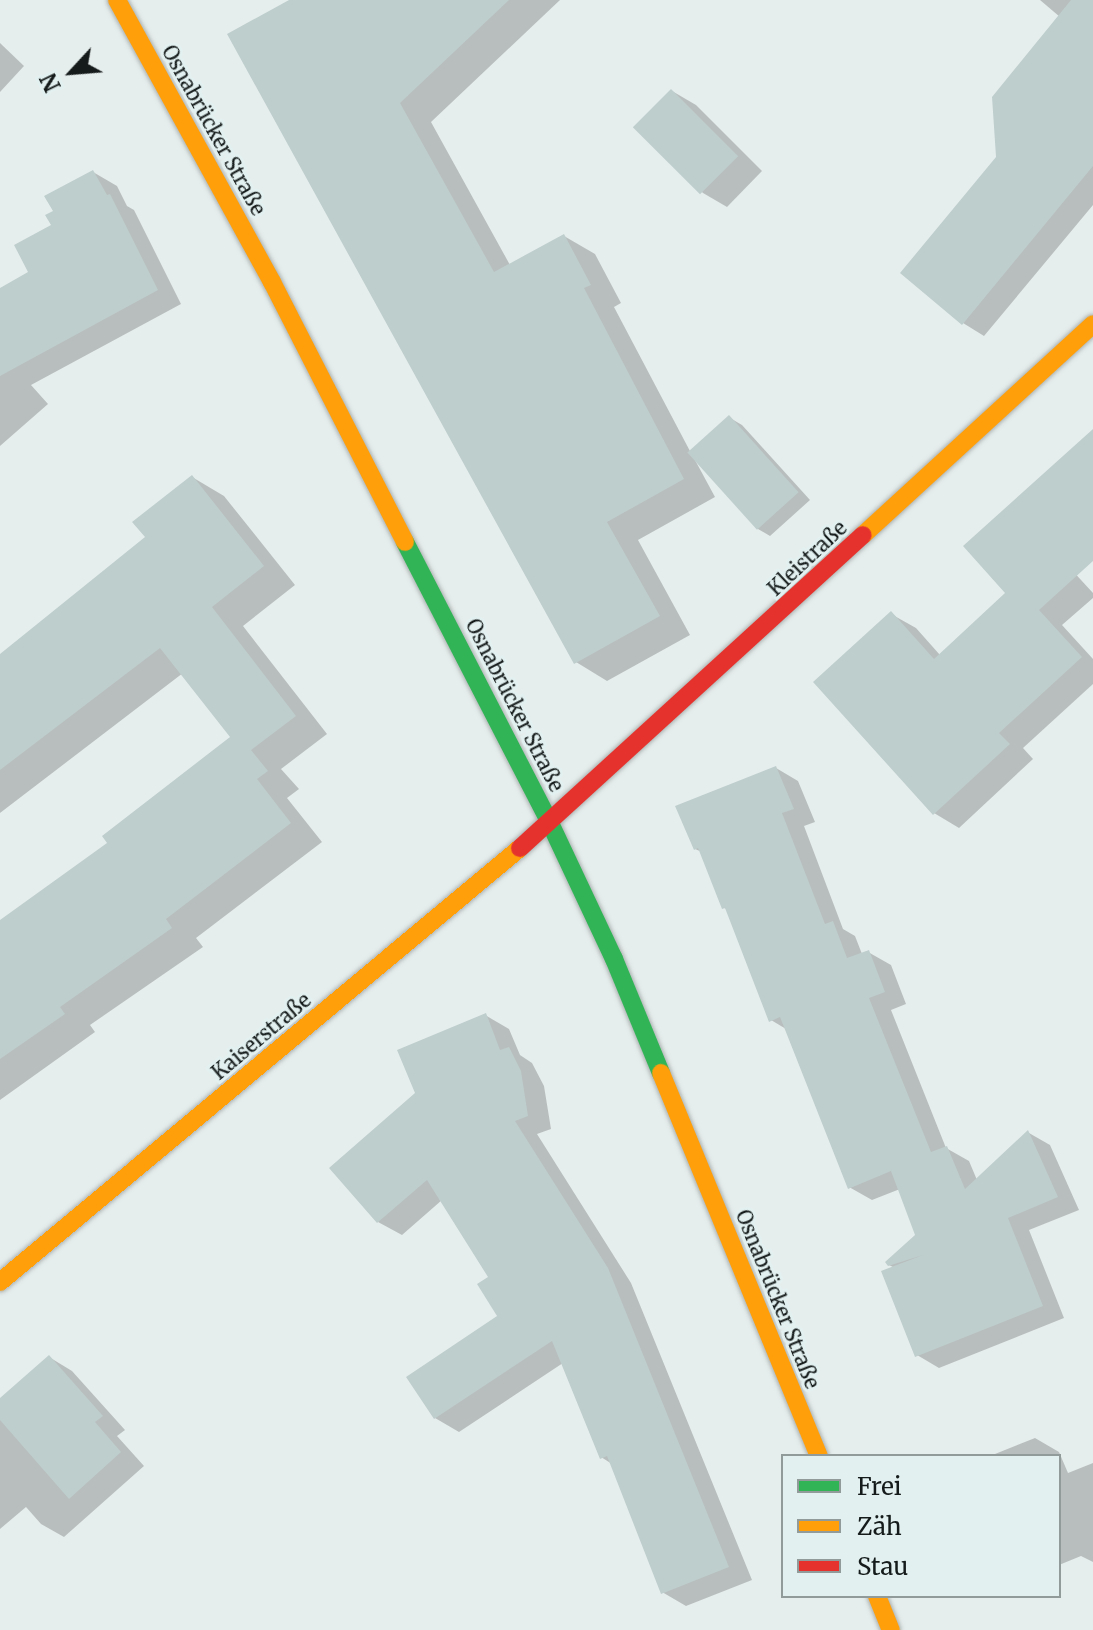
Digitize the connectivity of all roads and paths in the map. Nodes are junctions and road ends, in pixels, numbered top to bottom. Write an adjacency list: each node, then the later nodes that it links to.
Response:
1 (117, 0): 3 (street, Osnabrücker Straße)
2 (1093, 324): 3 (street, Kleistraße)
3 (550, 823): 4 (street, Kaiserstraße); 5 (street, Osnabrücker Straße)
4 (0, 1282)
5 (818, 1454)
6 (878, 1598): 7 (street)
7 (891, 1630)

